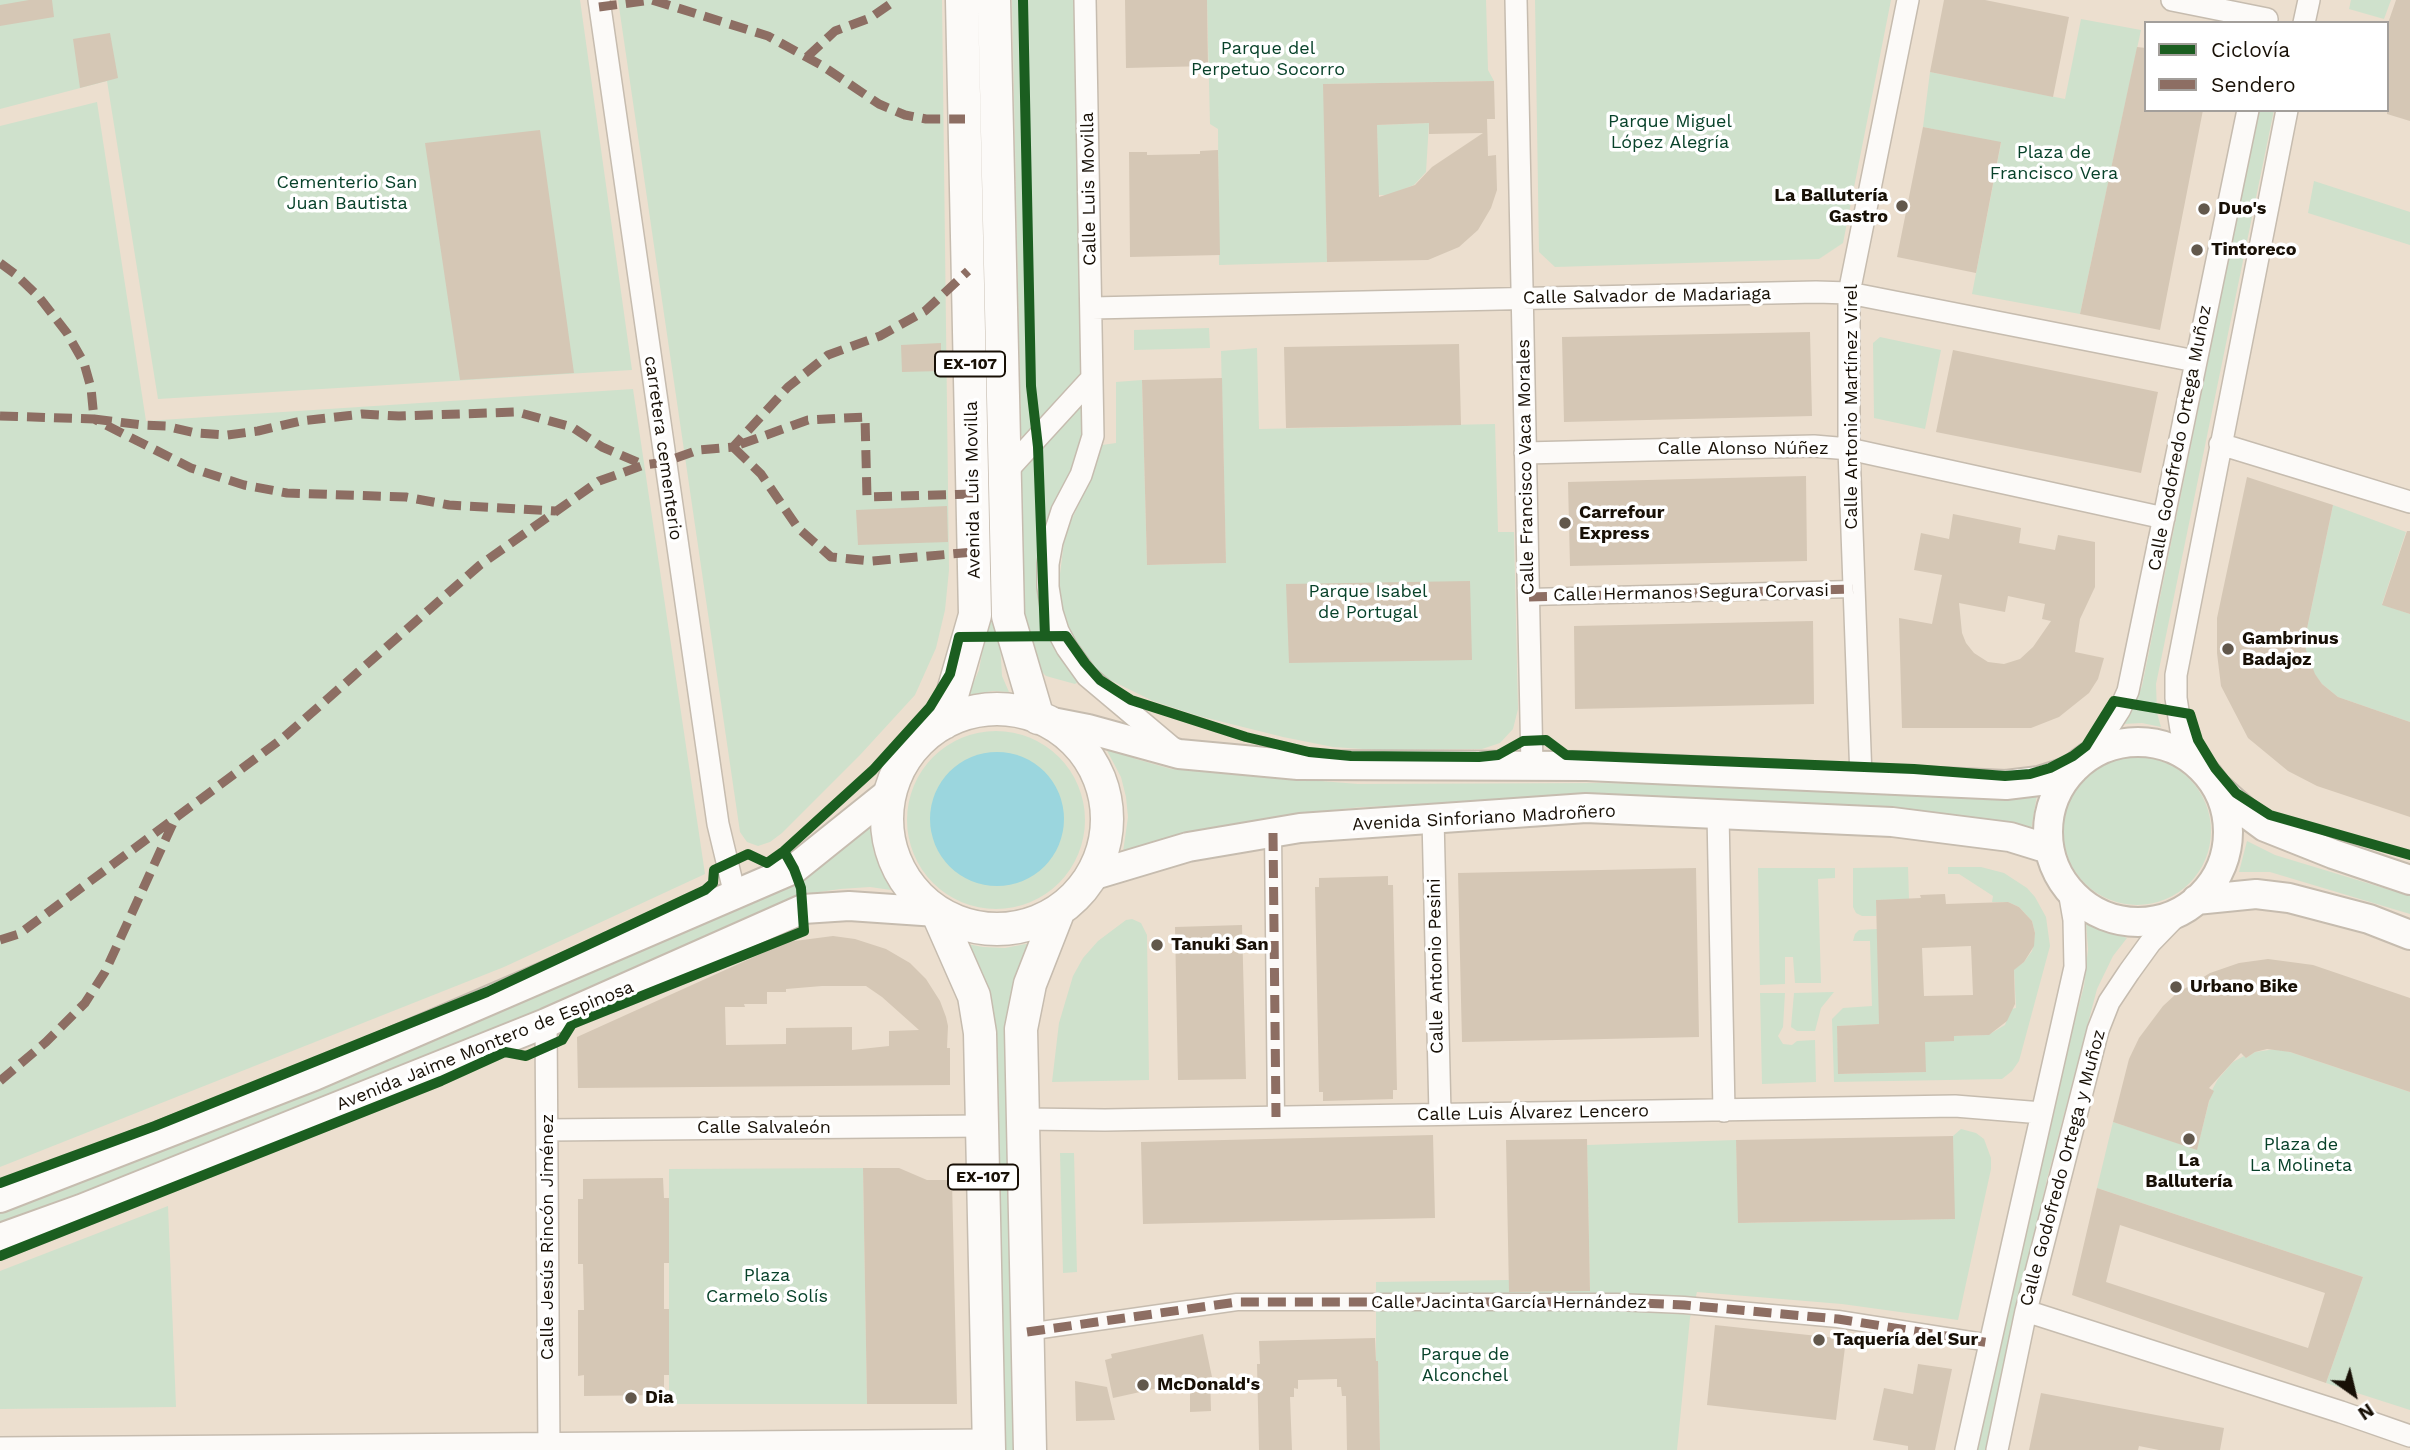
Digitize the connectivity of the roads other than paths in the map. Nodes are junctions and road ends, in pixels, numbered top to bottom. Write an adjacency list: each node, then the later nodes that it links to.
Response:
1 (599, 0): 41 (street, carretera cementerio)
2 (962, 0): 27 (main road, Avenida Luis Movilla / EX-107)
3 (994, 0): 21 (main road, Avenida Luis Movilla / EX-107)
4 (1085, 0): 15 (street, Calle Luis Movilla)
5 (1516, 0): 14 (street, Calle Francisco Vaca Morales)
6 (1908, 0): 13 (street, Calle Antonio Martínez Virel)
7 (2172, 0): 9 (street)
8 (2309, 0): 10 (street)
9 (2268, 14)
10 (2304, 21)
11 (2248, 112): 16 (street, Calle Godofredo Ortega Muñoz)
12 (2287, 112): 18 (street)
13 (1849, 293): 14 (street, Calle Salvador de Madariaga); 16 (street, Calle Salvador de Madariaga); 19 (street, Calle Antonio Martínez Virel)
14 (1522, 298): 15 (street, Calle Salvador de Madariaga); 20 (street, Calle Francisco Vaca Morales)
15 (1092, 308): 17 (street, Calle Luis Movilla)
16 (2195, 361): 23 (street, Calle Godofredo Ortega Muñoz)
17 (1091, 379): 21 (street); 28 (street, Calle Luis Movilla)
18 (2220, 444): 22 (street); 31 (street)
19 (1849, 449): 20 (street, Calle Alonso Núñez); 23 (street, Calle Alonso Núñez); 24 (street, Calle Antonio Martínez Virel)
20 (1525, 453): 25 (street, Calle Francisco Vaca Morales)
21 (1005, 473): 26 (main road, Avenida Luis Movilla / EX-107)
22 (2410, 502)
23 (2164, 518): 29 (street, Calle Godofredo Ortega Muñoz)
24 (1853, 589): 25 (street, Calle Hermanos Segura Corvasi); 32 (street, Calle Antonio Martínez Virel)
25 (1528, 597): 30 (street, Calle Francisco Vaca Morales)
26 (1043, 720): 27 (main road, EX-107); 28 (main road); 38 (main road, EX-107)
27 (944, 723): 33 (main road, EX-107)
28 (1179, 754): 30 (main road)
29 (2081, 763): 31 (main road); 32 (main road); 37 (main road)
30 (1532, 766): 32 (main road)
31 (2205, 774): 39 (main road); 42 (main road)
32 (1861, 778)
33 (890, 792): 41 (main road, Avenida Jaime Montero de Espinosa); 44 (main road, EX-107)
34 (1718, 814): 35 (main road, Avenida Sinforiano Madroñero); 37 (main road, Avenida Sinforiano Madroñero); 47 (street)
35 (1433, 818): 36 (main road, Avenida Sinforiano Madroñero); 49 (street, Calle Antonio Pesini)
36 (1273, 833): 38 (main road, Avenida Sinforiano Madroñero); 50 (street)
37 (2049, 849): 40 (main road)
38 (1091, 876): 43 (main road, EX-107)
39 (2410, 880)
40 (2069, 891): 42 (main road); 48 (street, Calle Godofredo Ortega y Muñoz)
41 (735, 895): 54 (main road, Avenida Jaime Montero de Espinosa)
42 (2189, 905): 45 (main road); 56 (street, Calle Godofredo Ortega y Muñoz)
43 (1059, 910): 44 (main road, EX-107); 51 (main road, EX-107)
44 (937, 912): 46 (main road, Avenida Jaime Montero de Espinosa); 52 (main road, EX-107)
45 (2410, 935)
46 (546, 1023): 53 (street, Calle Jesús Rincón Jiménez); 55 (main road, Avenida Jaime Montero de Espinosa)
47 (1724, 1111): 48 (street, Calle Luis Álvarez Lencero); 49 (street, Calle Luis Álvarez Lencero)
48 (2042, 1113): 58 (street, Calle Godofredo Ortega y Muñoz)
49 (1440, 1114): 50 (street, Calle Luis Álvarez Lencero)
50 (1276, 1117): 51 (street, Calle Luis Álvarez Lencero)
51 (1023, 1119): 57 (main road, EX-107)
52 (982, 1126): 53 (street, Calle Salvaleón); 60 (main road, EX-107)
53 (547, 1130): 61 (street, Calle Jesús Rincón Jiménez)
54 (0, 1198)
55 (0, 1238)
56 (2026, 1311): 59 (street); 66 (street, Calle Godofredo Ortega y Muñoz)
57 (1027, 1332): 58 (street, Calle Jacinta García Hernández); 64 (main road, EX-107)
58 (1990, 1343): 65 (street, Calle Godofredo Ortega y Muñoz)
59 (2410, 1436)
60 (989, 1445): 61 (street)
61 (549, 1447): 63 (street)
62 (0, 1448): 63 (street)
63 (34, 1449)
64 (1030, 1450)
65 (1966, 1450)
66 (1997, 1450)

